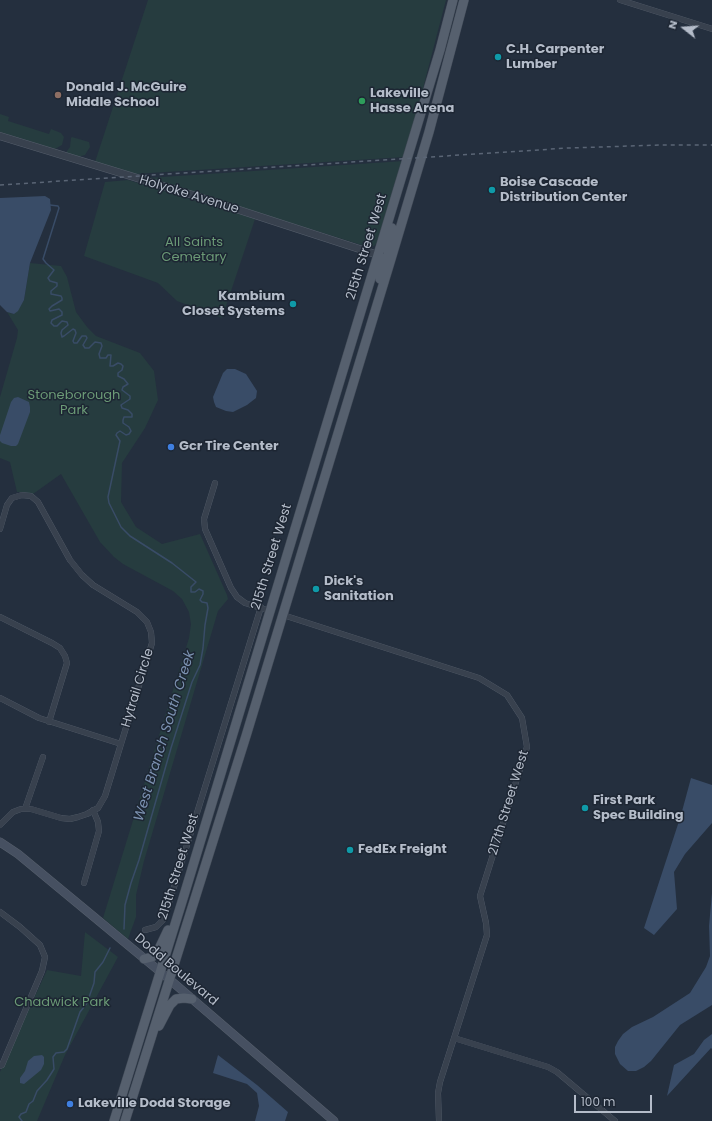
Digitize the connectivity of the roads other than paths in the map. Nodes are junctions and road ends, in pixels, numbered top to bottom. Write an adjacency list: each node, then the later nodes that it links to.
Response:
1 (453, 0): 6 (main road, 215th Street West)
2 (464, 0): 8 (main road, 215th Street West)
3 (620, 0): 4 (street)
4 (712, 29)
5 (0, 136): 7 (street, Holyoke Avenue)
6 (397, 193): 7 (main road, 215th Street West); 8 (main road)
7 (378, 255): 9 (main road); 12 (main road, 215th Street West)
8 (391, 259): 9 (main road, 215th Street West)
9 (369, 331): 15 (main road, 215th Street West)
10 (215, 483): 13 (street)
11 (0, 529): 20 (street, Hytrail Circle)
12 (290, 544): 14 (main road, 215th Street West); 15 (main road)
13 (261, 608): 14 (street); 29 (street, 215th Street West)
14 (270, 611): 17 (main road); 27 (main road, 215th Street West)
15 (283, 615): 17 (main road, 215th Street West); 34 (street, 217th Street West)
16 (0, 617): 19 (street)
17 (262, 683): 32 (main road, 215th Street West)
18 (0, 698): 19 (street, Hytrail Circle)
19 (50, 722): 20 (street, Hytrail Circle)
20 (121, 744): 23 (street, Hytrail Circle)
21 (43, 757): 22 (street)
22 (25, 809): 23 (street, Hytrail Circle); 24 (street)
23 (93, 810): 26 (street)
24 (0, 825)
25 (0, 842): 30 (main road, Dodd Boulevard)
26 (84, 883)
27 (185, 892): 30 (main road); 31 (main road, 215th Street West)
28 (0, 912): 36 (street)
29 (145, 930)
30 (144, 959): 31 (main road, Dodd Boulevard)
31 (160, 972): 32 (main road, Dodd Boulevard); 37 (main road, 215th Street West)
32 (169, 979): 33 (main road, Dodd Boulevard); 35 (main road, 215th Street West)
33 (192, 999): 35 (main road); 39 (main road, Dodd Boulevard)
34 (454, 1038): 40 (street, 217th Street West); 41 (street)
35 (146, 1052): 38 (main road, 215th Street West)
36 (0, 1066)
37 (114, 1121)
38 (125, 1121)
39 (334, 1121)
40 (439, 1121)
41 (614, 1121)

